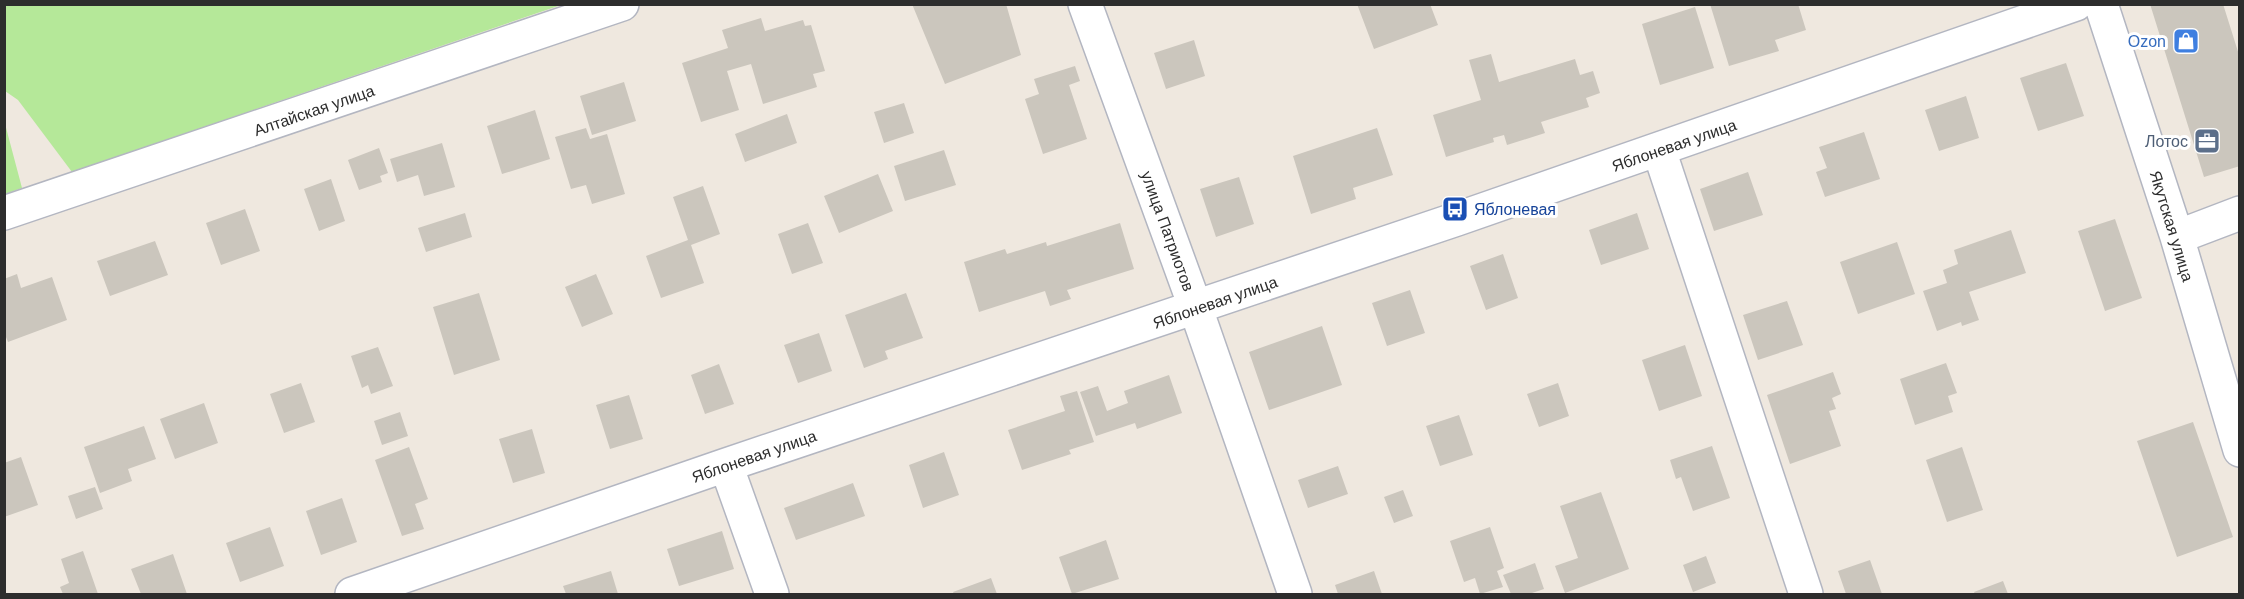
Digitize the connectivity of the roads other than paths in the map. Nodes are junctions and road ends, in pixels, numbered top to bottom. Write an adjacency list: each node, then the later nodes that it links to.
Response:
1 (622, 4): 6 (street, Алтайская улица)
2 (1085, 4): 9 (street, улица Патриотов)
3 (2076, 4): 5 (street, Яблоневая улица)
4 (2101, 4): 8 (street, Якутская улица)
5 (1659, 150): 9 (street, Яблоневая улица); 15 (street)
6 (4, 213)
7 (2240, 213): 8 (street)
8 (2177, 237): 10 (street, Якутская улица)
9 (1196, 309): 11 (street, Яблоневая улица); 14 (street, улица Патриотов)
10 (2240, 450)
11 (726, 465): 12 (street, Яблоневая улица); 13 (street)
12 (352, 594)
13 (772, 594)
14 (1295, 594)
15 (1806, 594)

